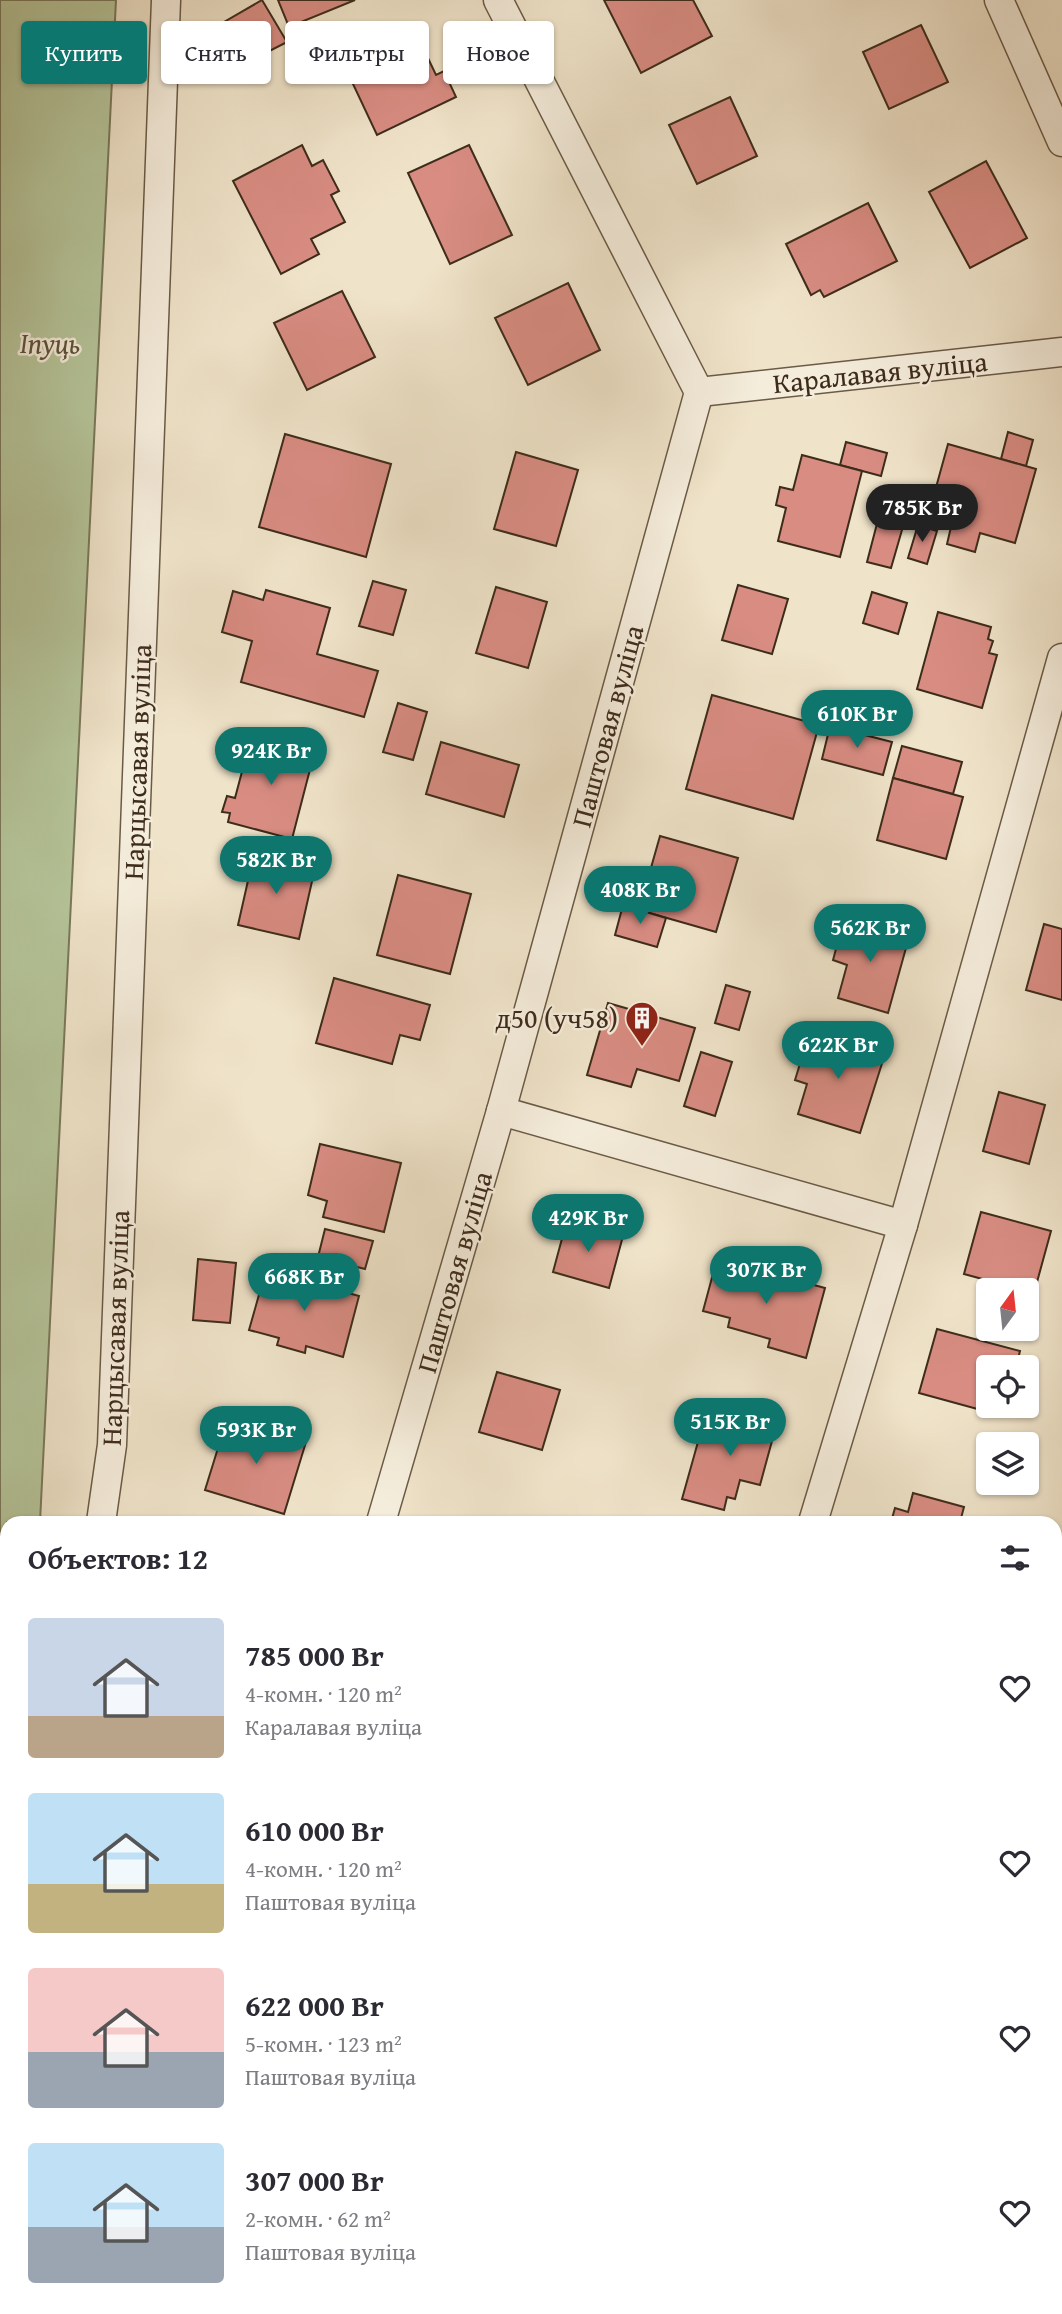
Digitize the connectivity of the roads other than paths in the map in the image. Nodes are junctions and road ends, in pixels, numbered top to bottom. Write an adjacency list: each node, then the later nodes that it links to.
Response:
1 (166, 0): 10 (street, Нарцысавая вуліца)
2 (498, 0): 6 (street)
3 (999, 0): 4 (street)
4 (1062, 142)
5 (1062, 352): 6 (street, Каралавая вуліца)
6 (699, 392): 8 (street, Паштовая вуліца)
7 (1062, 658): 9 (street)
8 (501, 1111): 9 (street); 11 (street, Паштовая вуліца)
9 (903, 1225): 12 (street)
10 (102, 1516)
11 (382, 1516)
12 (815, 1516)

